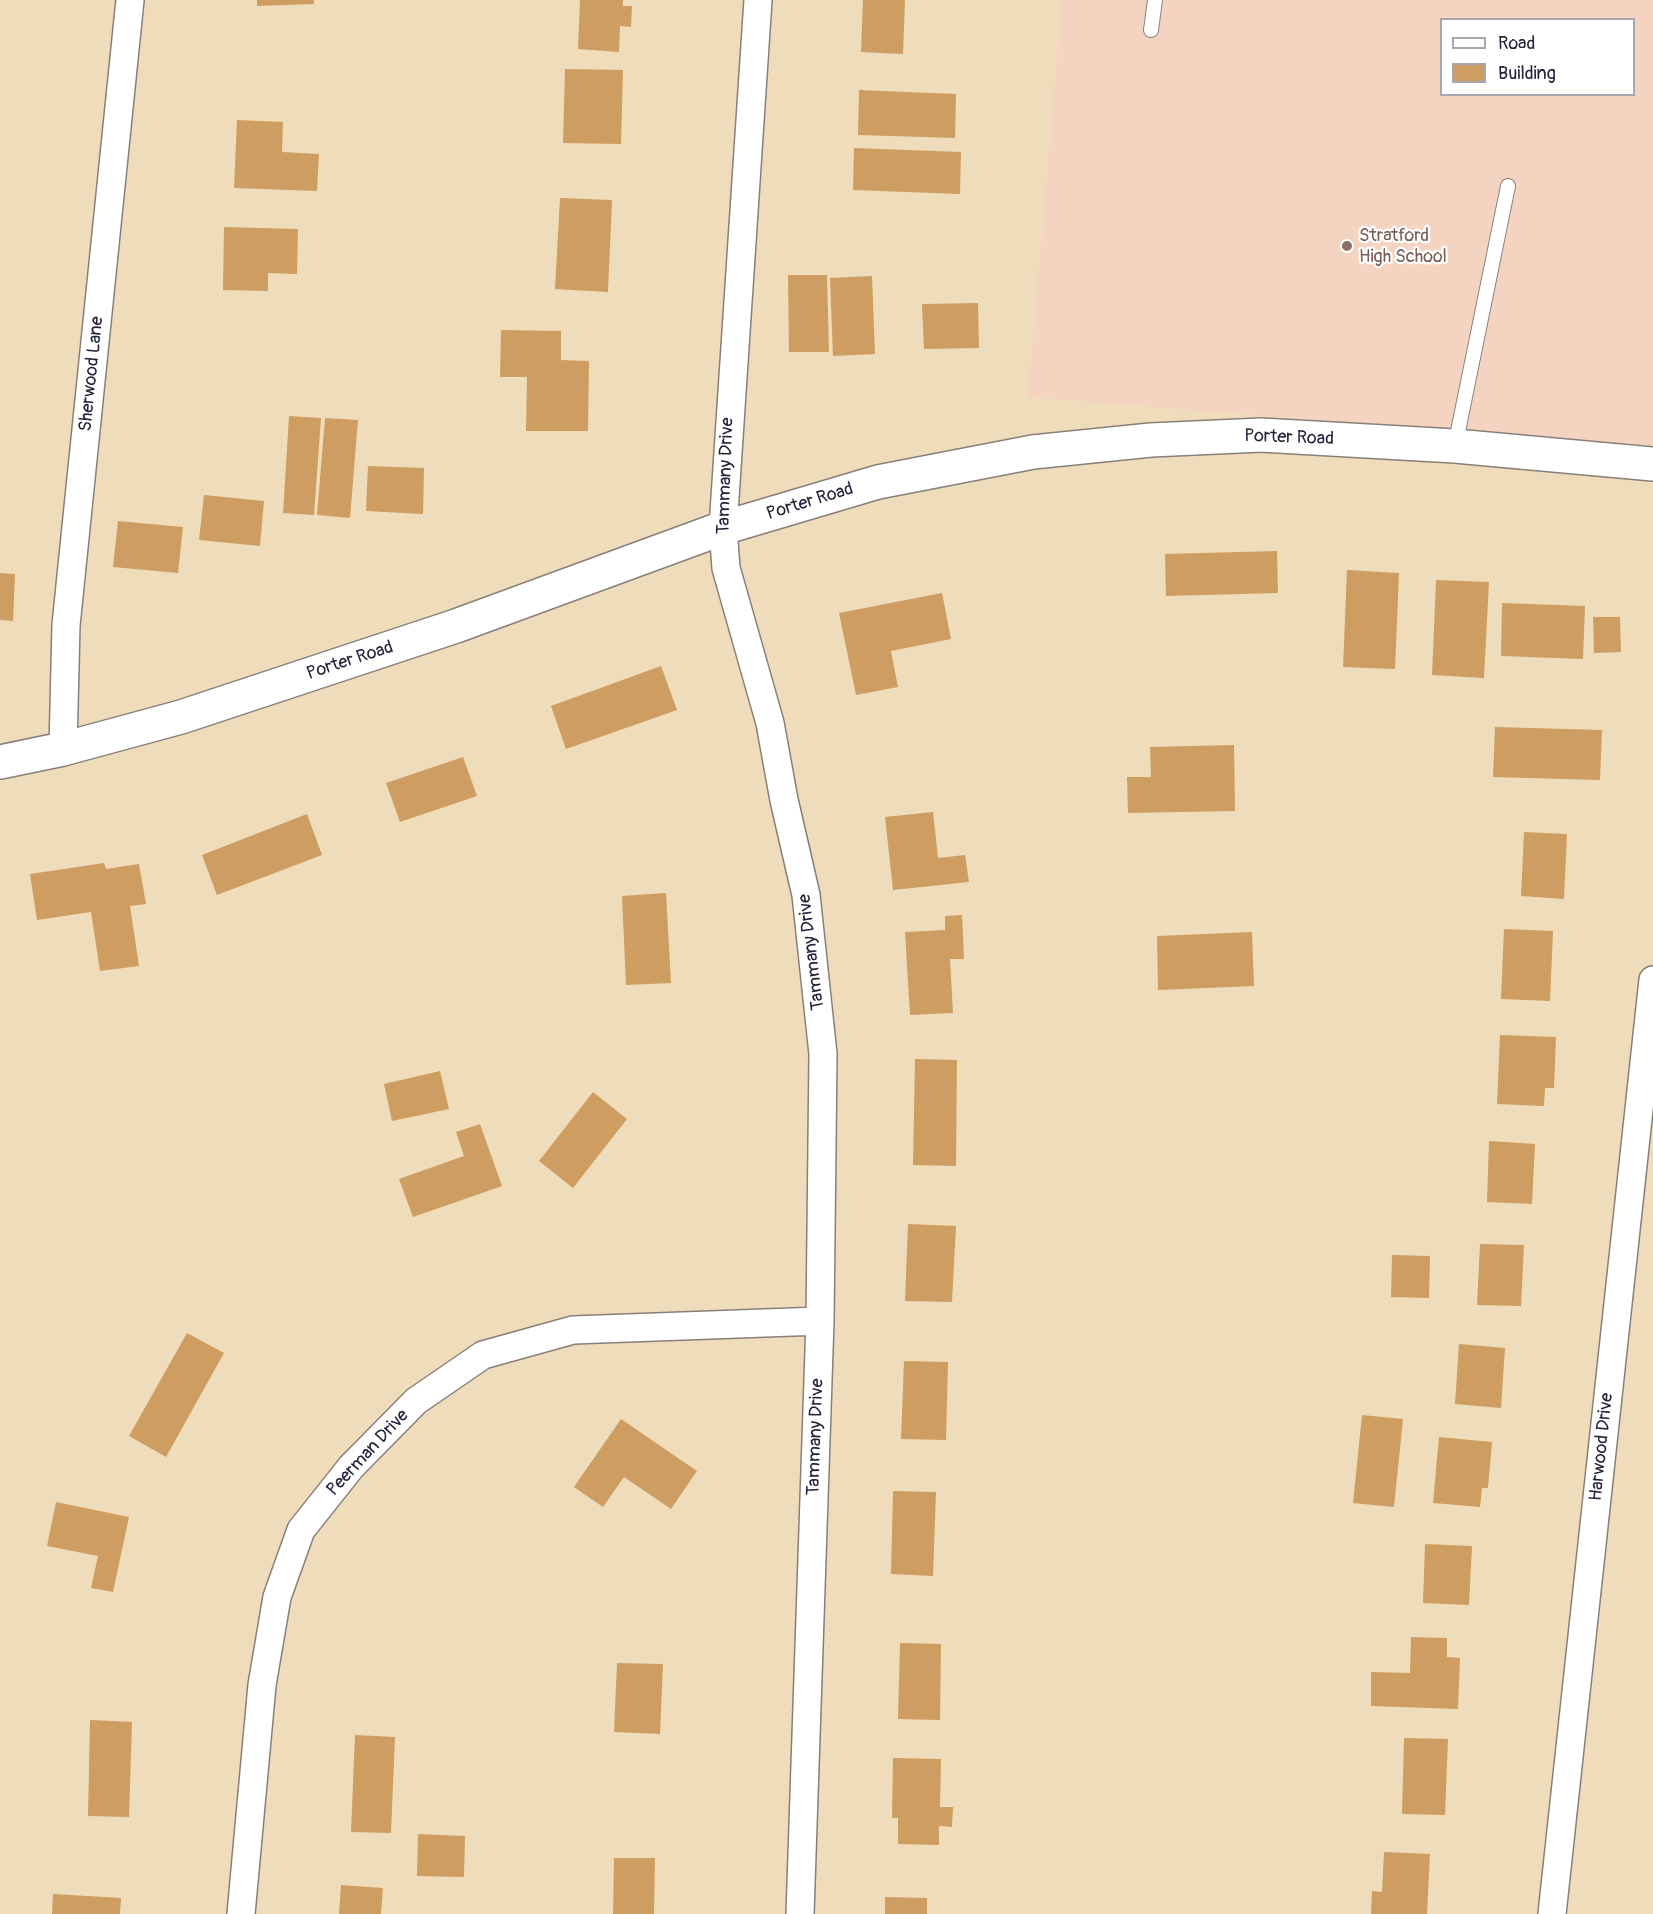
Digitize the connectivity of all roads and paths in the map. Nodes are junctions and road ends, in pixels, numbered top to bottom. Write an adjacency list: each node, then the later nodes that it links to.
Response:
1 (130, 0): 9 (street, Sherwood Lane)
2 (758, 0): 8 (street, Tammany Drive)
3 (1155, 0): 4 (lane)
4 (1151, 30)
5 (1508, 186): 6 (lane)
6 (1455, 446): 7 (street, Porter Road); 8 (street, Porter Road)
7 (1653, 465)
8 (723, 528): 9 (street, Porter Road); 12 (street, Tammany Drive)
9 (63, 749): 10 (street, Porter Road)
10 (0, 762)
11 (1653, 980): 15 (street, Harwood Drive)
12 (820, 1321): 13 (street, Peerman Drive); 14 (street, Tammany Drive)
13 (241, 1914)
14 (800, 1914)
15 (1552, 1914)

